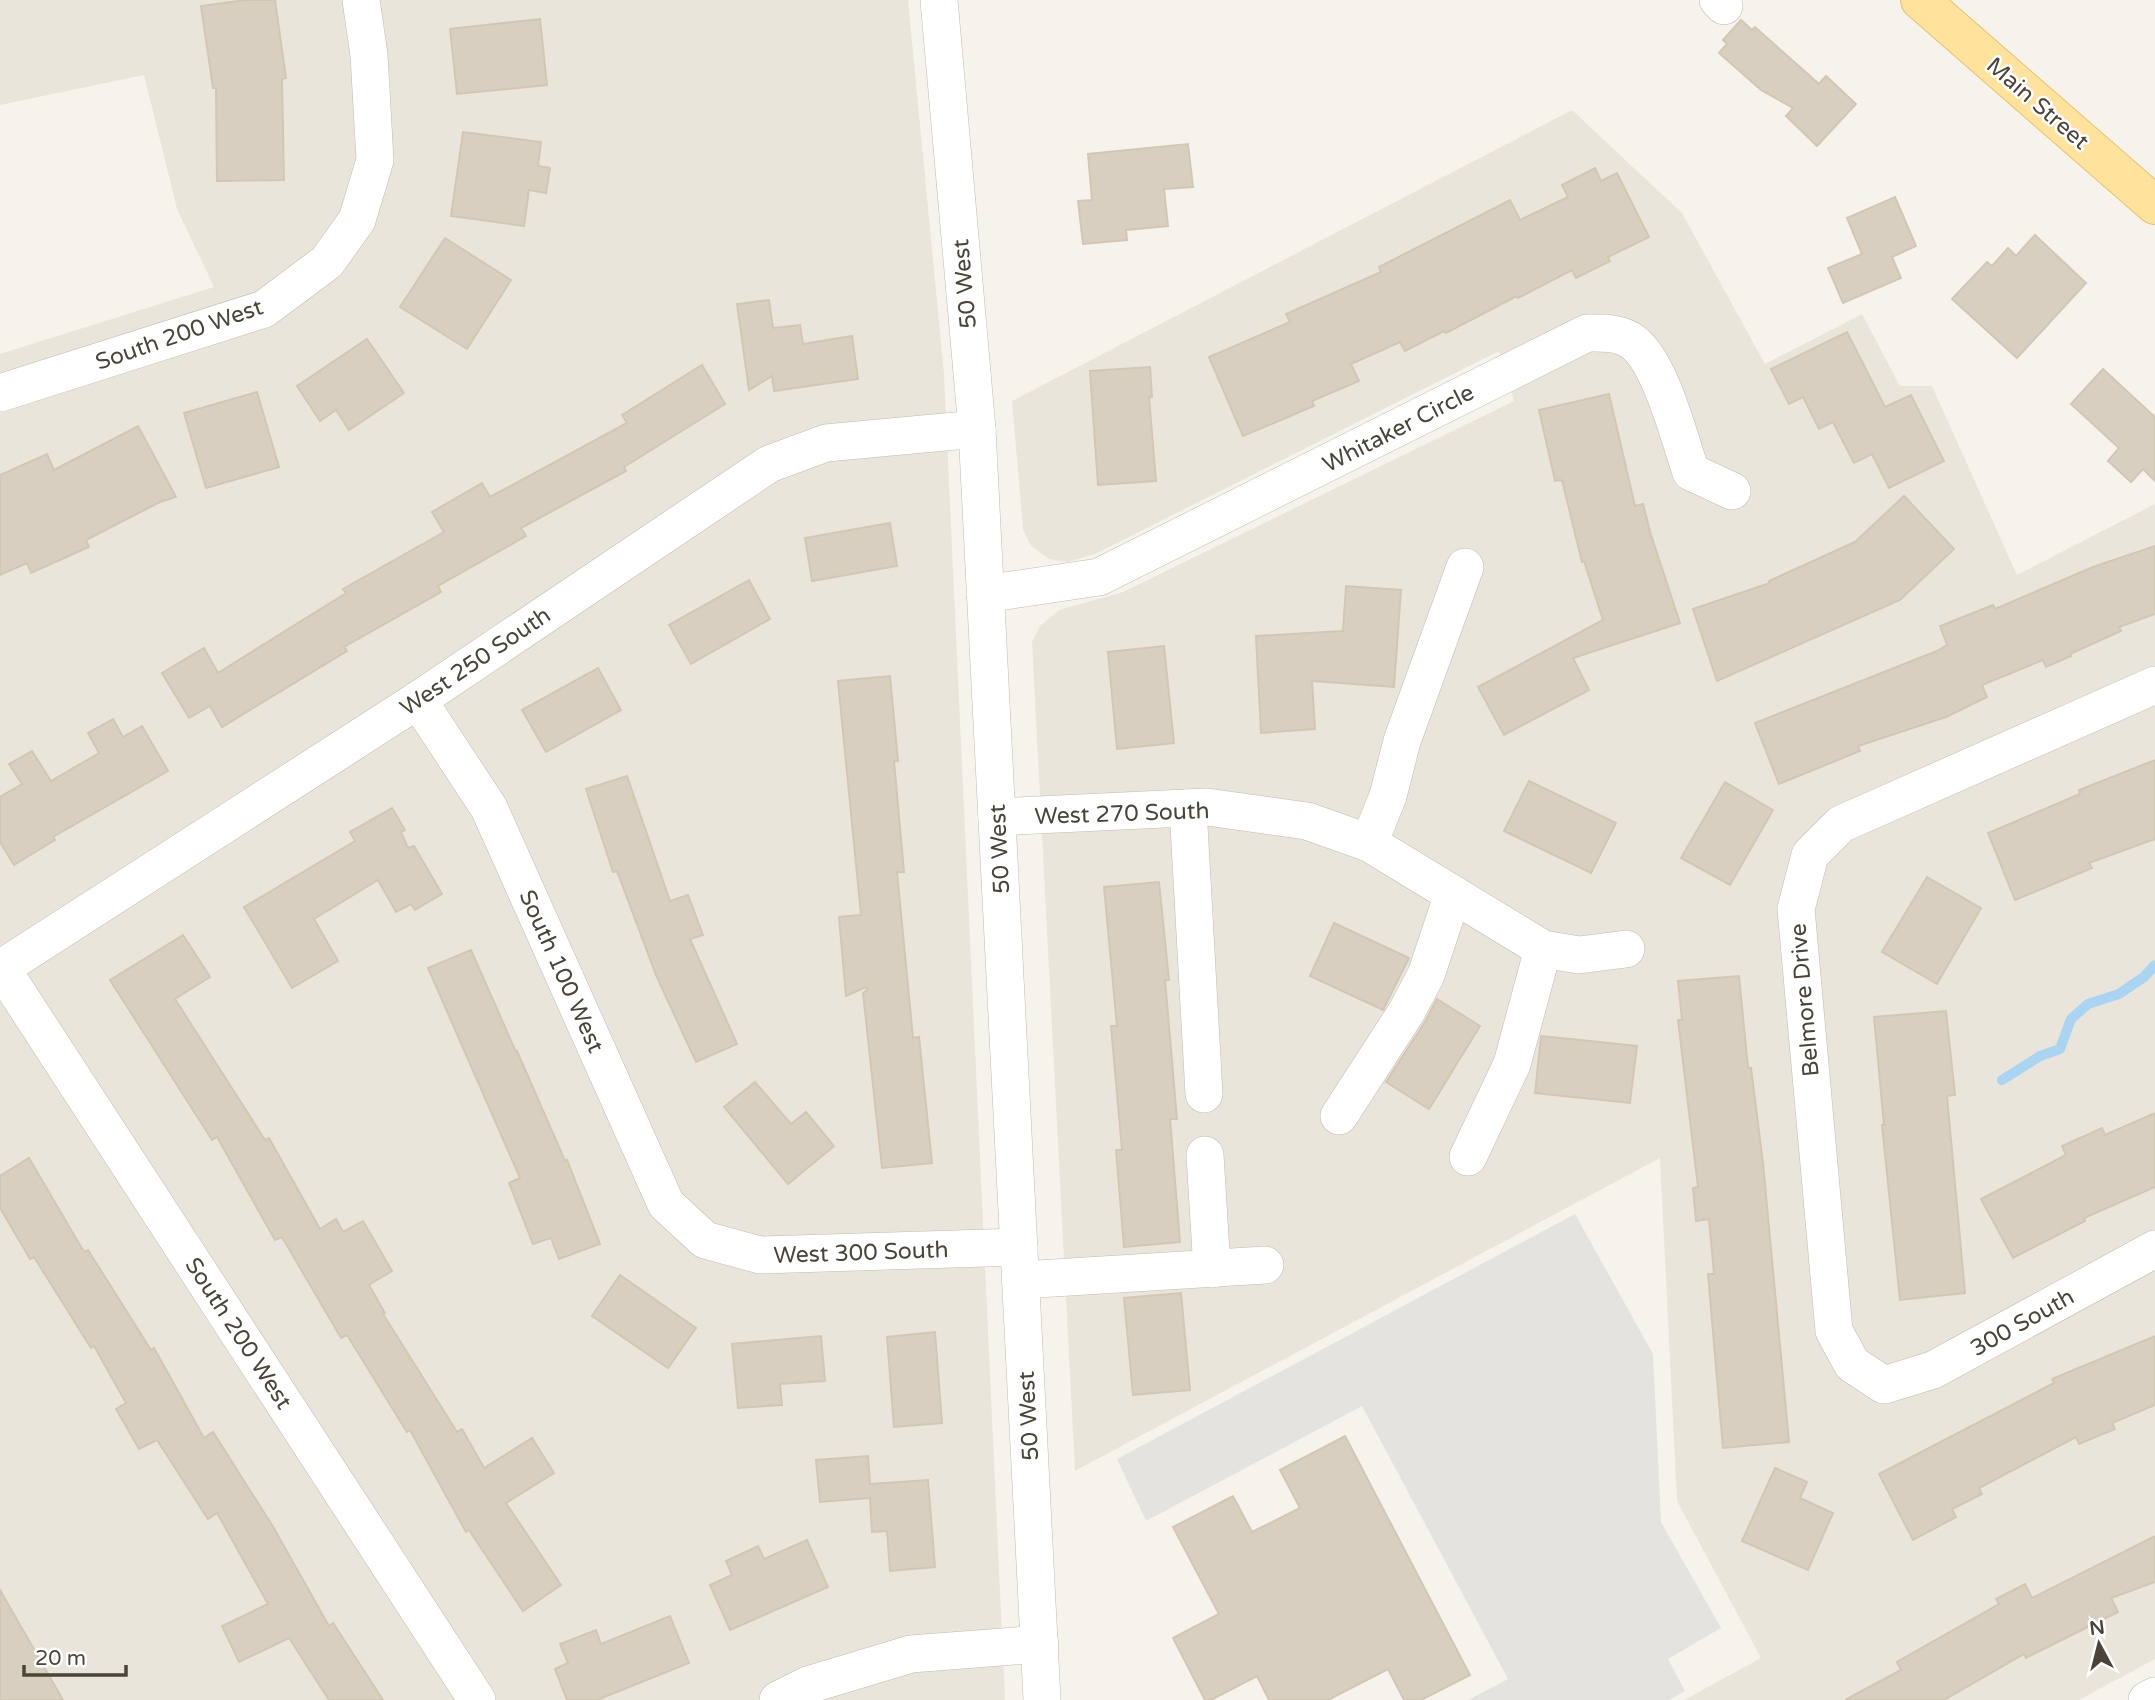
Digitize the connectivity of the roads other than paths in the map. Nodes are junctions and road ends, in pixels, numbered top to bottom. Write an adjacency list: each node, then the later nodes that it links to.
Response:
1 (361, 0): 5 (street, South 200 West)
2 (939, 0): 6 (street, 50 West)
3 (1920, 0): 4 (main road, Main Street)
4 (2155, 205)
5 (0, 393)
6 (977, 429): 9 (street, 50 West); 11 (street, West 250 South)
7 (1732, 491): 9 (street, Whitaker Circle)
8 (1465, 567): 14 (street)
9 (985, 594): 13 (street, 50 West)
10 (2155, 685): 28 (street, Belmore Drive)
11 (418, 700): 18 (street, West 250 South); 23 (street, South 100 West)
12 (1188, 808): 13 (street, West 270 South); 14 (street, West 270 South); 19 (street)
13 (997, 817): 25 (street, 50 West)
14 (1369, 843): 15 (street, West 270 South)
15 (1453, 894): 16 (street, West 270 South); 20 (street)
16 (1543, 949): 17 (street, West 270 South); 22 (street)
17 (1626, 949)
18 (0, 967): 31 (street, South 200 West)
19 (1204, 1094)
20 (1339, 1116)
21 (1205, 1155): 27 (street)
22 (1468, 1157)
23 (705, 1240): 25 (street, West 300 South)
24 (2155, 1249): 28 (street, 300 South)
25 (1020, 1264): 27 (street, West 300 South); 29 (street, 50 West)
26 (1265, 1265): 27 (street, West 300 South)
27 (1212, 1269)
28 (1884, 1385)
29 (1040, 1644): 32 (street); 33 (street, 50 West)
30 (2155, 1696): 34 (street)
31 (477, 1700)
32 (778, 1700)
33 (1042, 1700)
34 (2147, 1700)

